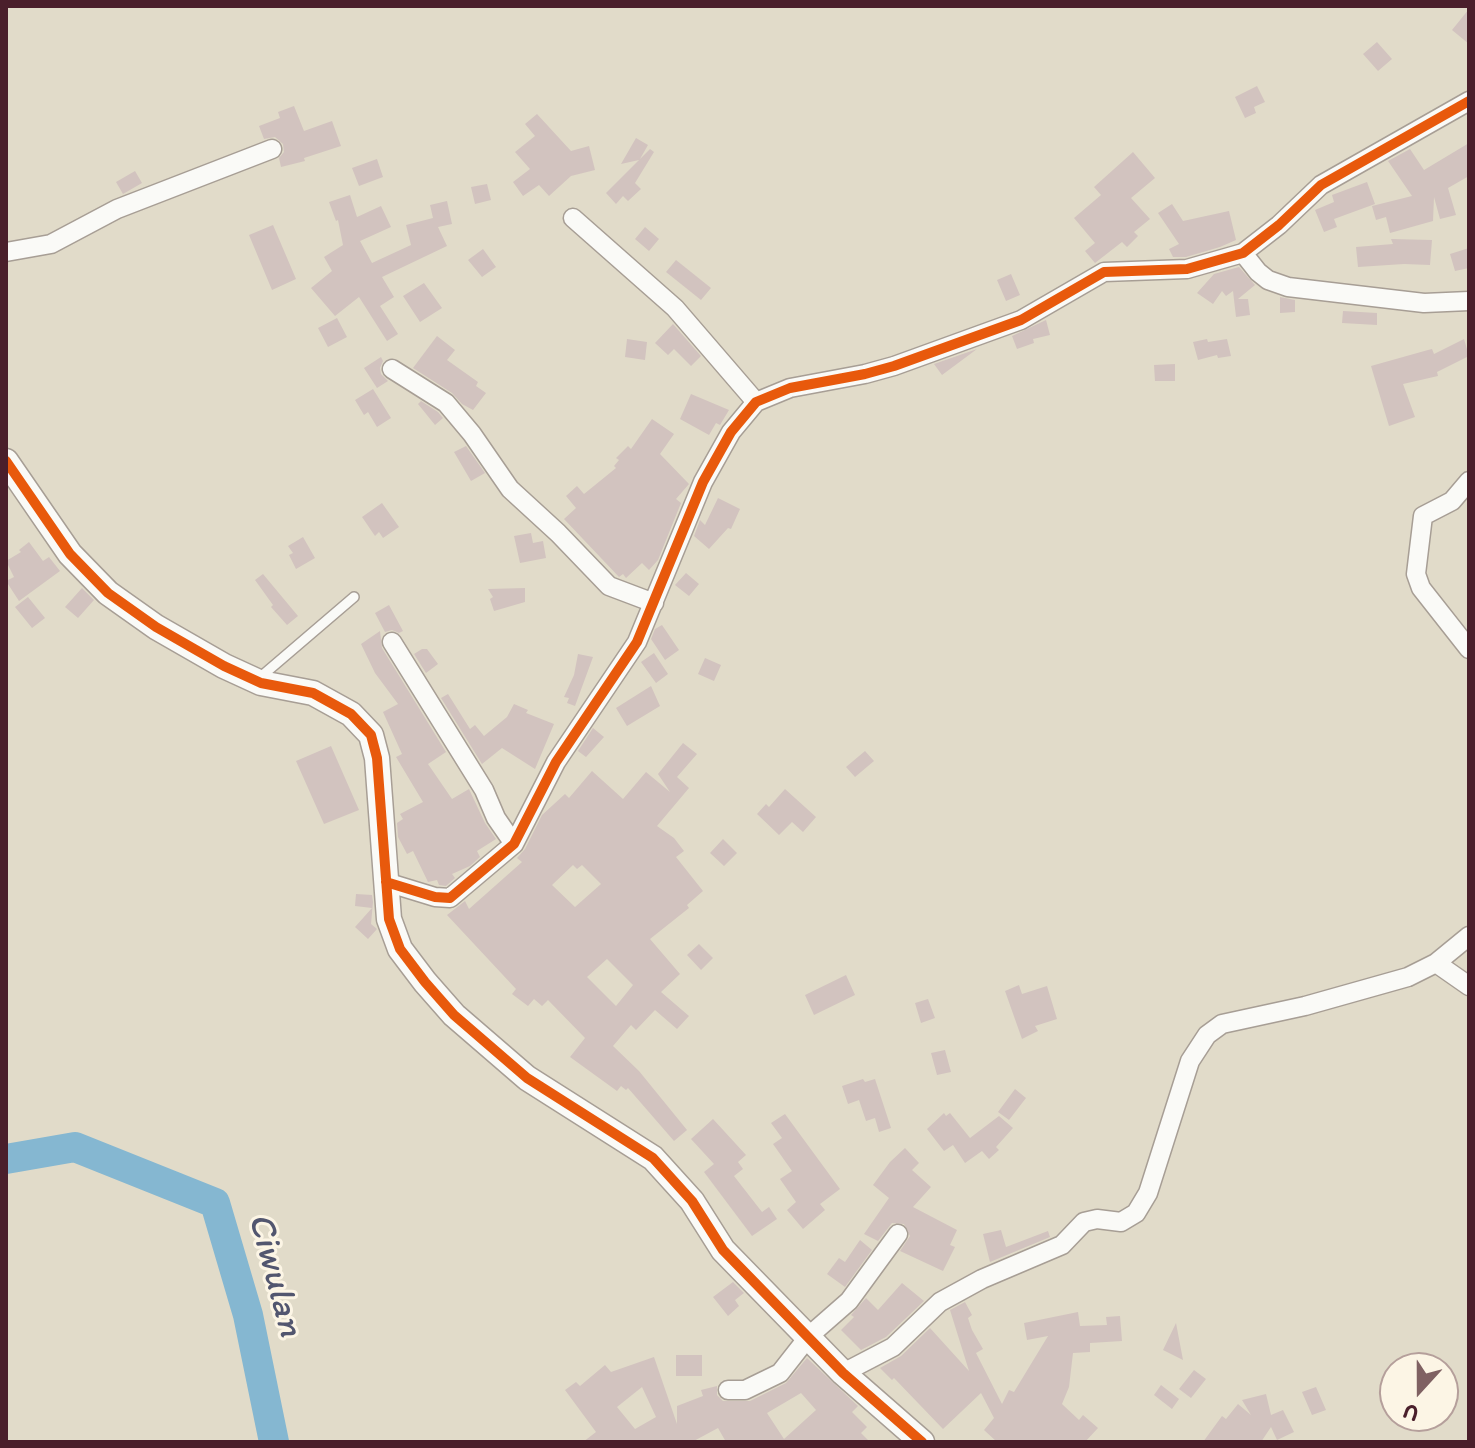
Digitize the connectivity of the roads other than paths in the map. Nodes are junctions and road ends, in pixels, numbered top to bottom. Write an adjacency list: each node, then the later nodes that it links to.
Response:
1 (1469, 101): 4 (street)
2 (272, 149): 5 (street)
3 (573, 218): 8 (street)
4 (1248, 249): 6 (street); 8 (street)
5 (6, 252)
6 (1469, 301)
7 (392, 369): 12 (street)
8 (756, 402): 12 (street)
9 (6, 461): 15 (street)
10 (1469, 481): 14 (street)
11 (354, 597): 15 (lane)
12 (654, 603): 16 (street)
13 (392, 642): 16 (street)
14 (1469, 649)
15 (256, 681): 17 (street)
16 (514, 844): 17 (street)
17 (386, 882): 22 (street)
18 (1469, 936): 19 (street)
19 (1436, 963): 20 (street); 23 (street)
20 (1469, 986)
21 (898, 1234): 22 (street)
22 (809, 1336): 23 (street); 24 (street)
23 (843, 1373): 25 (street)
24 (728, 1390)
25 (922, 1442)

